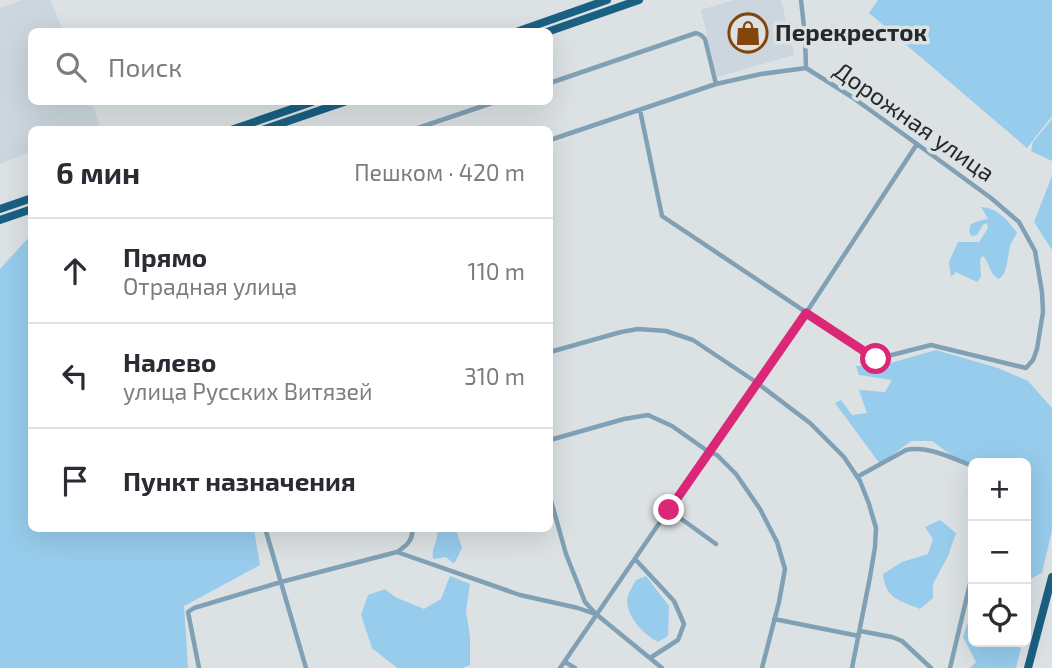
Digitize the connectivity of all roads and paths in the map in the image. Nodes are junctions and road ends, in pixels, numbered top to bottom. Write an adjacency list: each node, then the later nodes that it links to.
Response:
1 (607, 0): 4 (highway)
2 (639, 0): 5 (highway)
3 (800, 0): 6 (street)
4 (527, 28)
5 (553, 30)
6 (806, 68): 8 (street, Дорожная улица); 19 (street, Дорожная улица)
7 (553, 82): 8 (street)
8 (716, 84): 12 (street, Дорожная улица)
9 (304, 105): 14 (highway)
10 (335, 105): 15 (highway)
11 (486, 105): 13 (street)
12 (640, 110): 18 (street, Дорожная улица); 24 (street)
13 (432, 123): 16 (street); 17 (street)
14 (243, 126)
15 (274, 126)
16 (423, 126)
17 (432, 126)
18 (553, 139)
19 (917, 144): 24 (street); 24 (street, Дорожная улица)
20 (28, 199): 21 (highway)
21 (0, 209)
22 (28, 210): 23 (highway)
23 (0, 220)
24 (806, 313): 26 (street)
25 (553, 351): 26 (street)
26 (757, 382): 28 (street); 30 (street)
27 (553, 439): 28 (street)
28 (709, 452): 32 (street); 42 (street)
29 (968, 464): 30 (street)
30 (858, 477): 43 (street)
31 (553, 507): 41 (street)
32 (669, 510): 35 (street); 37 (street)
33 (266, 532): 39 (street)
34 (413, 532): 36 (street)
35 (716, 544)
36 (397, 552): 39 (street); 41 (street)
37 (635, 559): 41 (street); 44 (street)
38 (1052, 577): 55 (highway)
39 (281, 582): 46 (street); 47 (street)
40 (970, 584): 54 (street)
41 (596, 614): 44 (street); 45 (street)
42 (774, 620): 43 (street); 51 (street)
43 (860, 633): 52 (street); 53 (street)
44 (650, 658): 50 (street)
45 (565, 662): 48 (street); 49 (street)
46 (199, 668)
47 (306, 668)
48 (561, 668)
49 (575, 668)
50 (662, 668)
51 (762, 668)
52 (852, 668)
53 (931, 668)
54 (950, 668)
55 (1028, 668)

